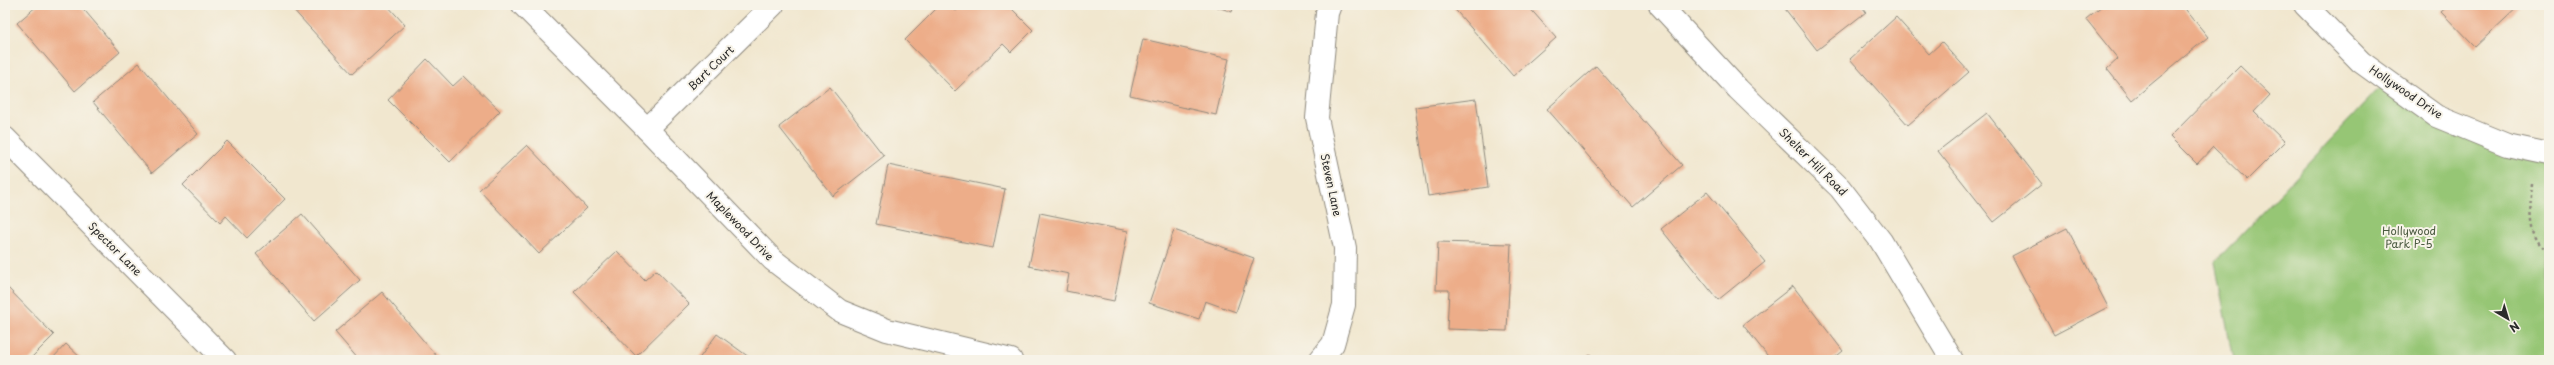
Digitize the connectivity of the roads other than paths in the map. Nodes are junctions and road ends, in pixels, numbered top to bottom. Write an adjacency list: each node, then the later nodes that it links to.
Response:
1 (523, 5): 6 (street, Maplewood Drive)
2 (773, 5): 6 (street, Bart Court)
3 (1330, 5): 11 (street, Steven Lane)
4 (1660, 5): 12 (street, Shelter Hill Road)
5 (2306, 5): 8 (street, Hollywood Drive)
6 (647, 129): 10 (street, Maplewood Drive)
7 (5, 138): 9 (street, Spector Lane)
8 (2542, 153)
9 (225, 360)
10 (1011, 360)
11 (1320, 360)
12 (1952, 360)

